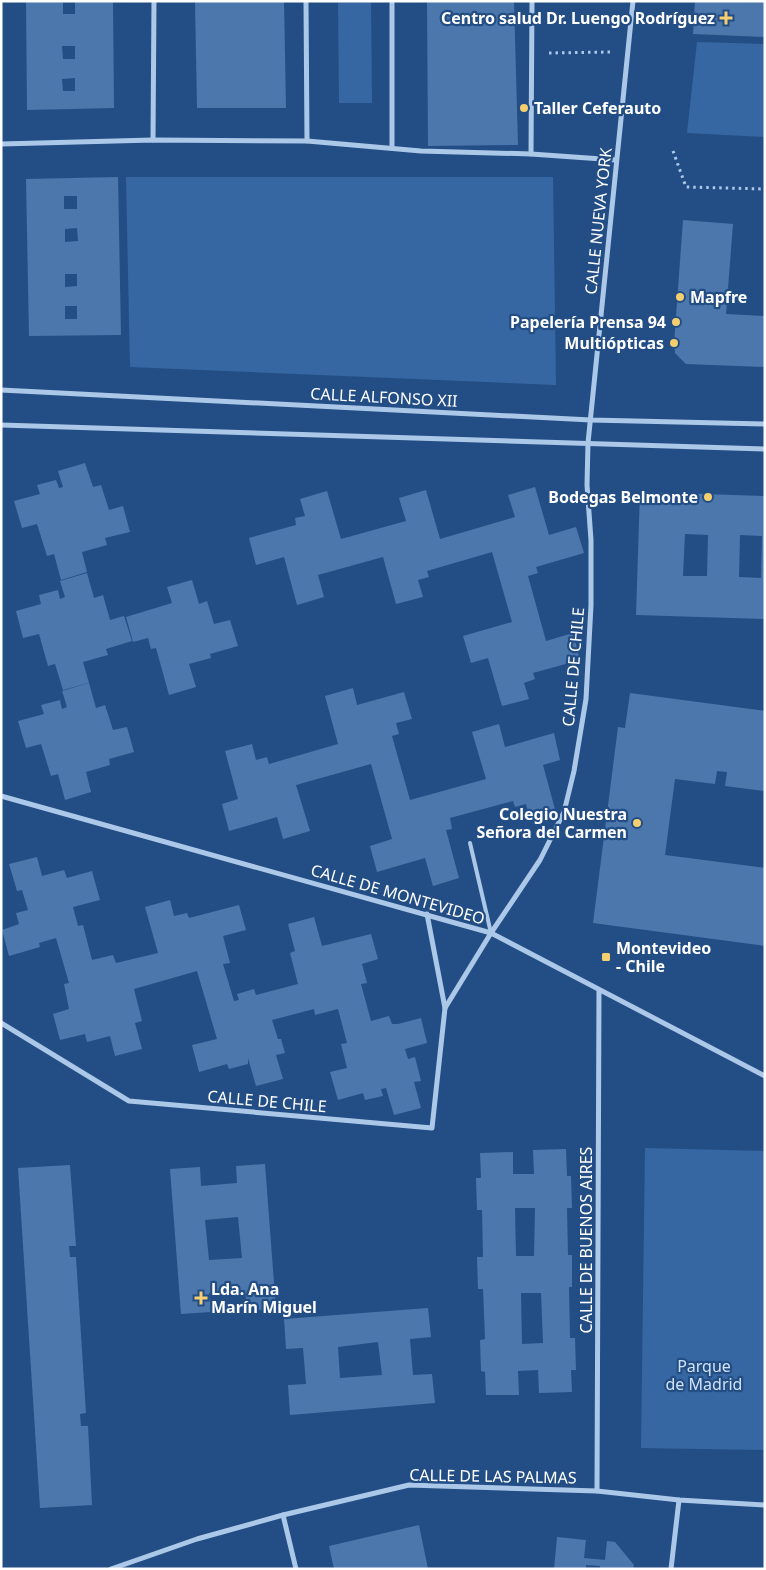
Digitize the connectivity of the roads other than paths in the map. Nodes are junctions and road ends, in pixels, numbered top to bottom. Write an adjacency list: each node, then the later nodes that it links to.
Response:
1 (154, 1): 6 (street)
2 (306, 1): 7 (street)
3 (392, 1): 9 (street)
4 (532, 1): 10 (street)
5 (633, 1): 11 (street, CALLE NUEVA YORK)
6 (153, 140): 7 (street); 8 (street)
7 (307, 141): 9 (street)
8 (1, 144)
9 (392, 148): 10 (street)
10 (531, 154): 11 (street)
11 (616, 160): 13 (street, CALLE NUEVA YORK)
12 (1, 390): 13 (street, CALLE ALFONSO XII)
13 (591, 420): 14 (street, CALLE ALFONSO XII); 16 (street, CALLE NUEVA YORK)
14 (765, 424)
15 (1, 425): 16 (street)
16 (588, 443): 17 (street); 21 (street, CALLE DE CHILE)
17 (765, 449)
18 (1, 796): 20 (street, CALLE DE MONTEVIDEO)
19 (470, 843): 21 (lane)
20 (427, 914): 21 (street, CALLE DE MONTEVIDEO); 23 (street, CALLE DE CHILE)
21 (491, 933): 22 (street, CALLE DE MONTEVIDEO); 23 (street, CALLE DE CHILE)
22 (600, 990): 25 (street, CALLE DE MONTEVIDEO); 26 (street, CALLE DE BUENOS AIRES)
23 (445, 1008): 24 (street, CALLE DE CHILE)
24 (1, 1023)
25 (765, 1076)
26 (597, 1491): 27 (street, CALLE DE LAS PALMAS); 29 (street, CALLE DE LAS PALMAS)
27 (680, 1500): 28 (street, CALLE DE LAS PALMAS); 32 (street)
28 (765, 1505)
29 (283, 1515): 30 (street, CALLE DE LAS PALMAS); 31 (street)
30 (111, 1569)
31 (296, 1569)
32 (671, 1569)

